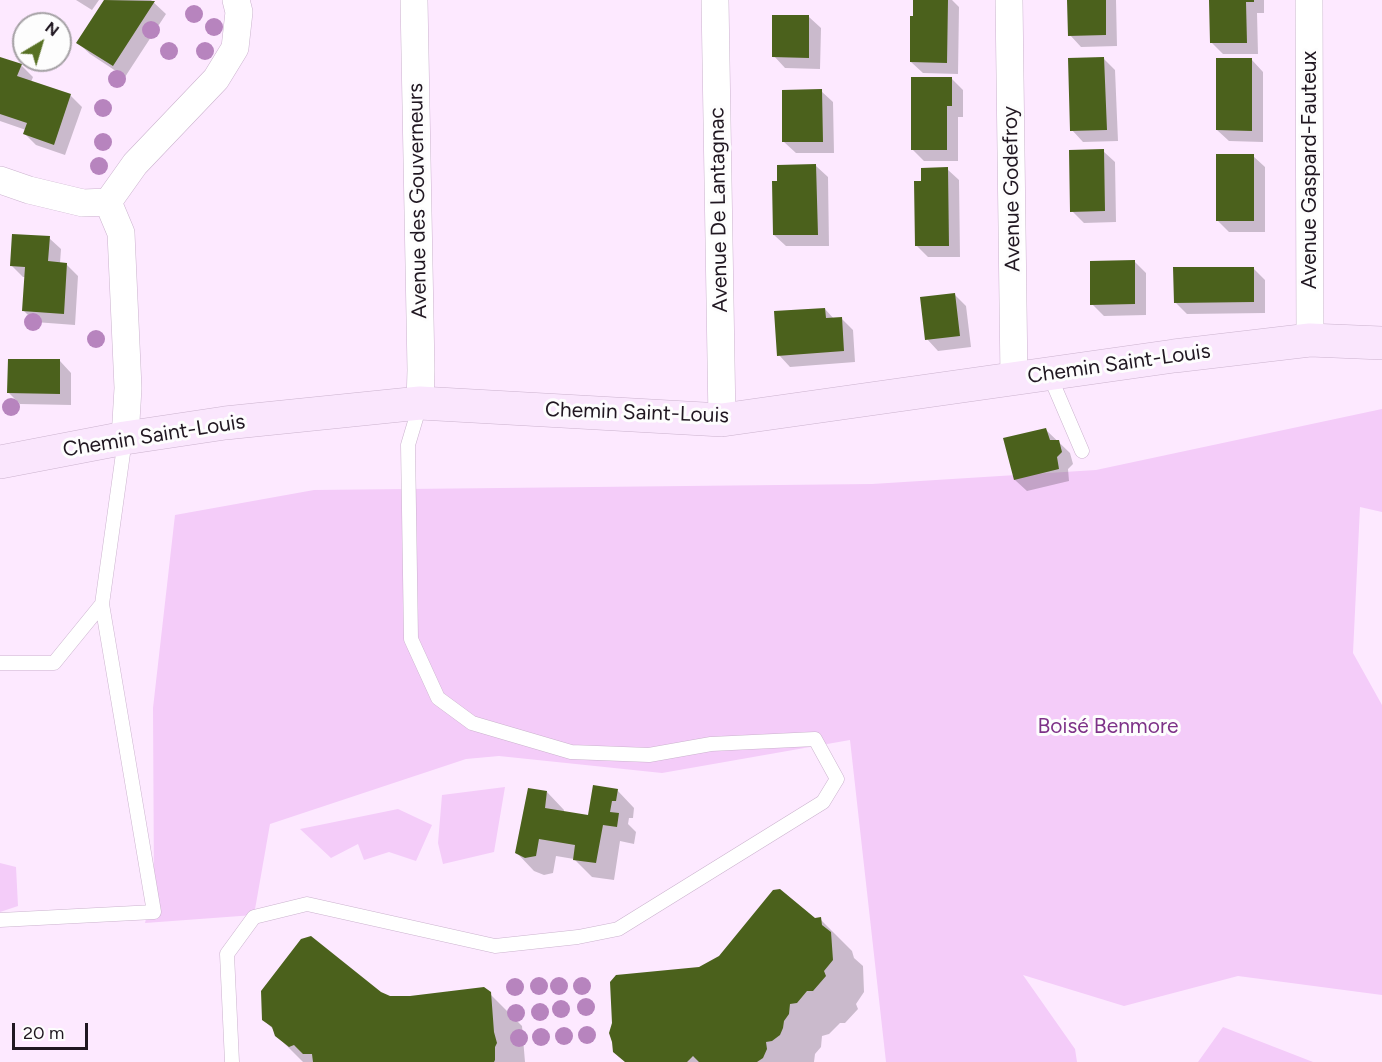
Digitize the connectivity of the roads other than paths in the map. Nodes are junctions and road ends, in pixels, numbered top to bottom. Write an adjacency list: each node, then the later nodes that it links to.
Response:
1 (237, 0): 7 (street)
2 (414, 0): 12 (street, Avenue des Gouverneurs)
3 (715, 0): 13 (street, Avenue De Lantagnac)
4 (1009, 0): 11 (street, Avenue Godefroy)
5 (1309, 0): 8 (street, Avenue Gaspard-Fauteux)
6 (0, 180): 7 (street)
7 (108, 202): 14 (street)
8 (1310, 340): 9 (street, Chemin Saint-Louis); 10 (street, Chemin Saint-Louis)
9 (1382, 343)
10 (1049, 374): 11 (street, Chemin Saint-Louis); 15 (lane)
11 (1014, 378): 13 (street, Chemin Saint-Louis)
12 (420, 403): 13 (street, Chemin Saint-Louis); 14 (street, Chemin Saint-Louis); 20 (lane)
13 (722, 420)
14 (125, 438): 16 (street, Chemin Saint-Louis); 17 (lane)
15 (1082, 451)
16 (0, 462)
17 (102, 604): 18 (lane); 19 (lane)
18 (0, 663)
19 (0, 920)
20 (232, 1062)

